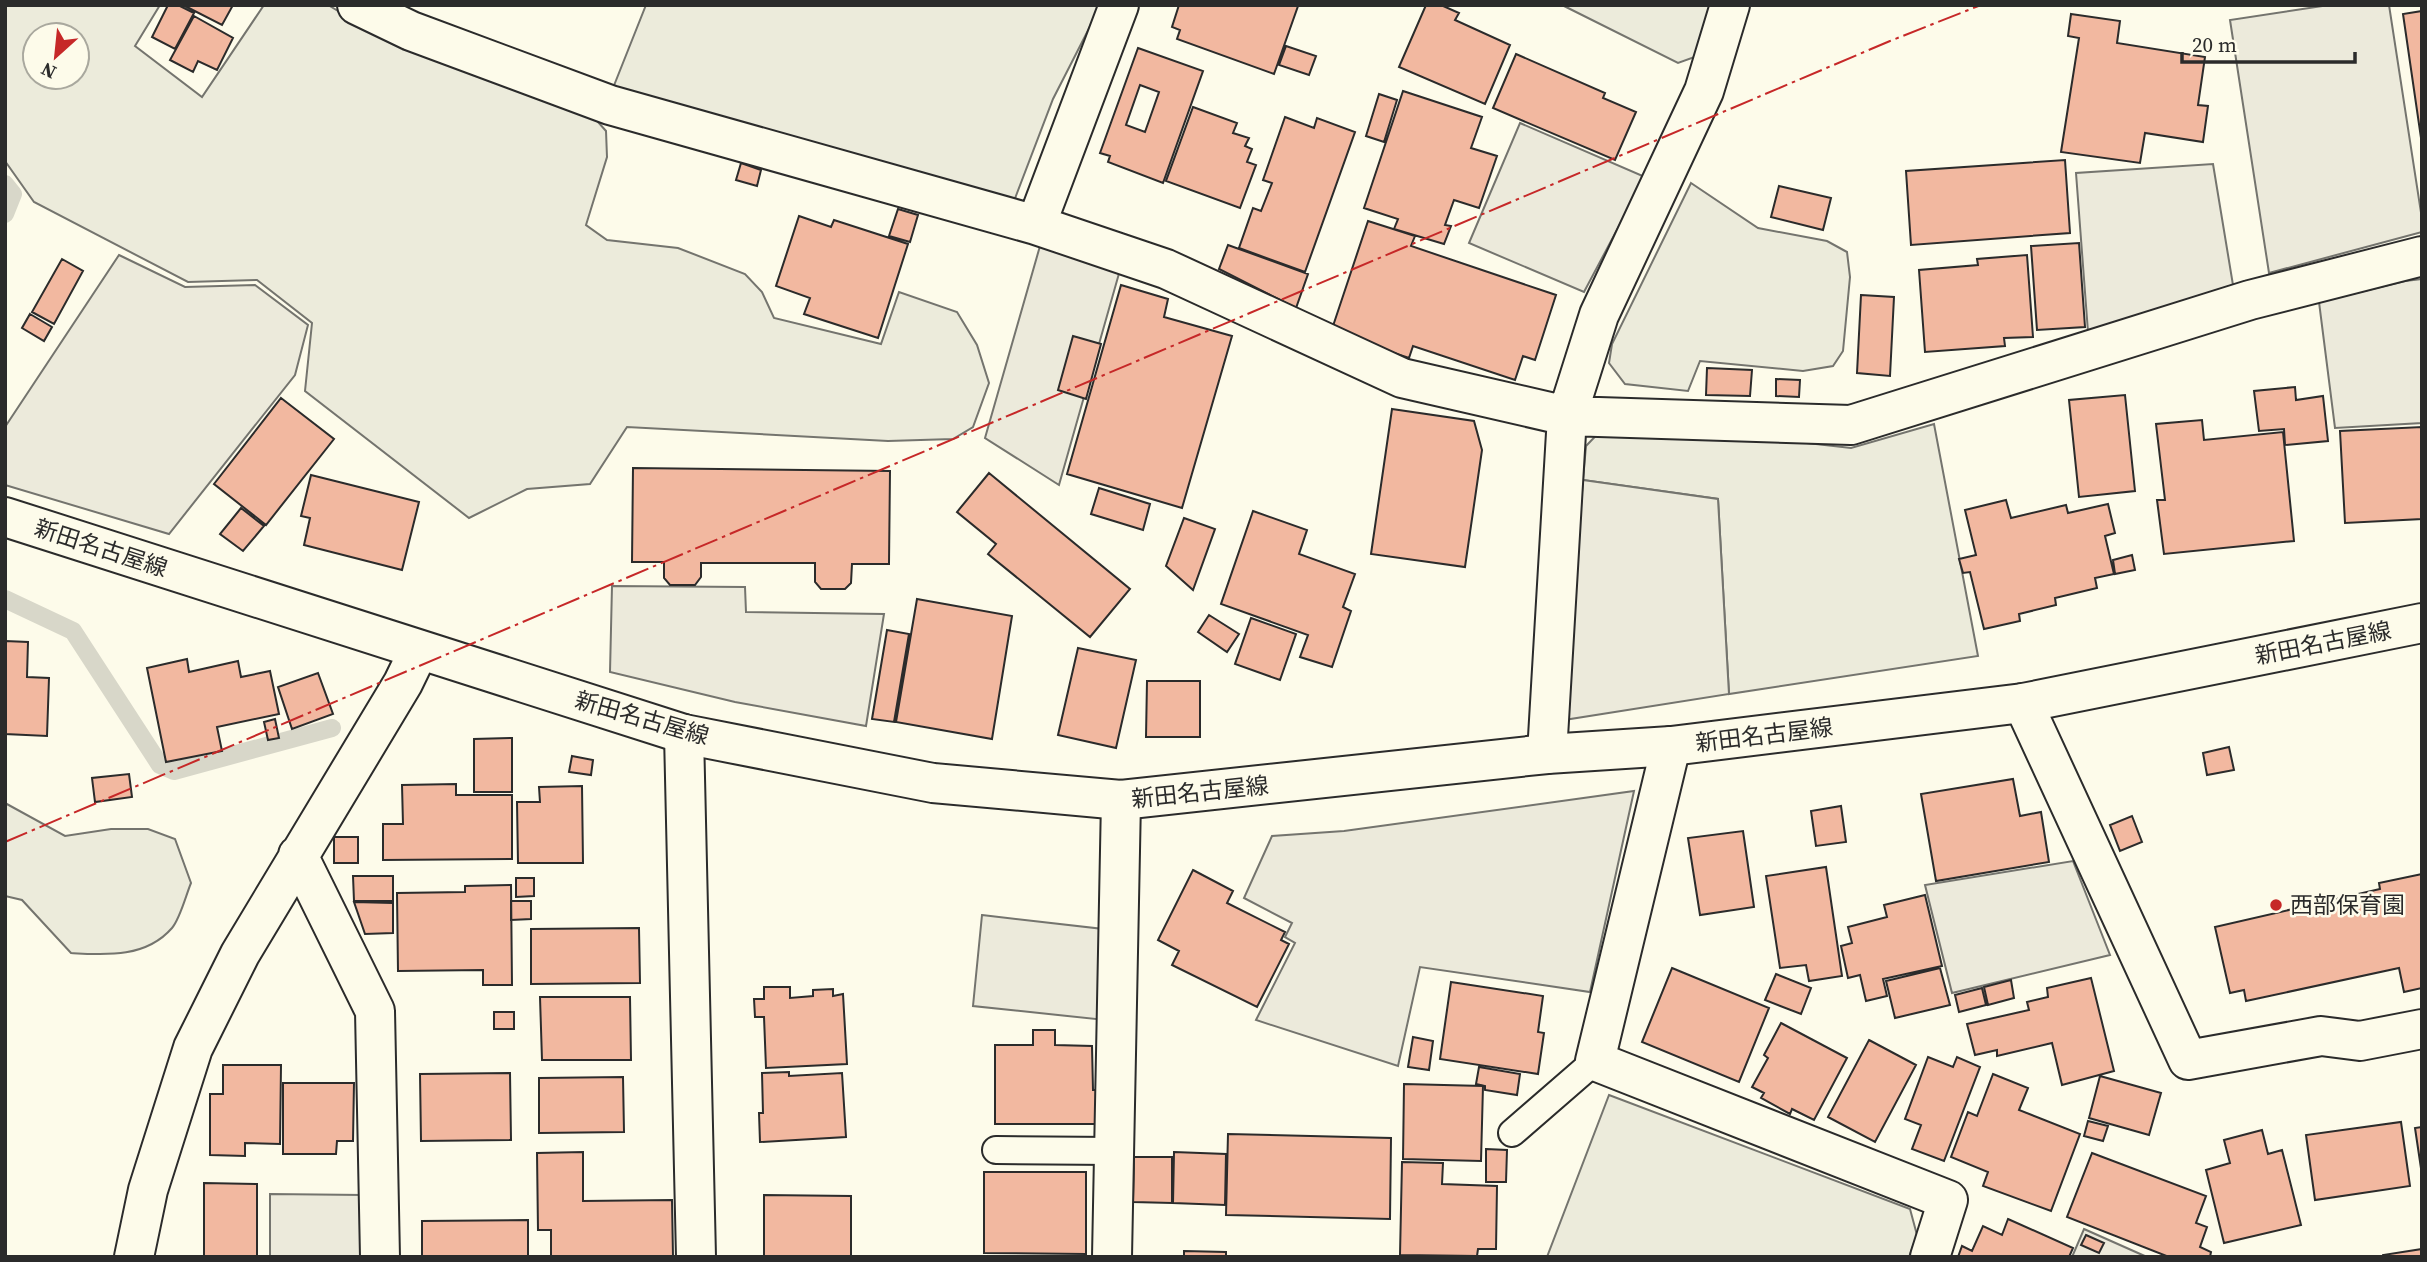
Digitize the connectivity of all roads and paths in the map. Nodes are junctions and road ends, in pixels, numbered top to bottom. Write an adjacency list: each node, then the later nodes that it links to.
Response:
1 (357, 5): 4 (street)
2 (1119, 5): 4 (street)
3 (1730, 5): 6 (street)
4 (1036, 225): 6 (street)
5 (2422, 256): 6 (street)
6 (1567, 416): 13 (street)
7 (5, 517): 9 (street, 新田名古屋線)
8 (2422, 623): 10 (street, 新田名古屋線)
9 (419, 650): 11 (street, 新田名古屋線); 15 (street)
10 (2023, 703): 12 (street, 新田名古屋線); 16 (street)
11 (684, 734): 14 (street, 新田名古屋線); 23 (street)
12 (1671, 746): 13 (street, 新田名古屋線); 17 (street)
13 (1547, 754): 14 (street, 新田名古屋線)
14 (1121, 800): 20 (street)
15 (299, 855): 21 (street); 22 (street)
16 (2422, 1029)
17 (1595, 1061): 18 (lane); 25 (street)
18 (1512, 1133)
19 (996, 1150): 20 (lane)
20 (1114, 1151): 24 (street)
21 (134, 1257)
22 (380, 1257)
23 (696, 1257)
24 (1112, 1257)
25 (1930, 1257)

